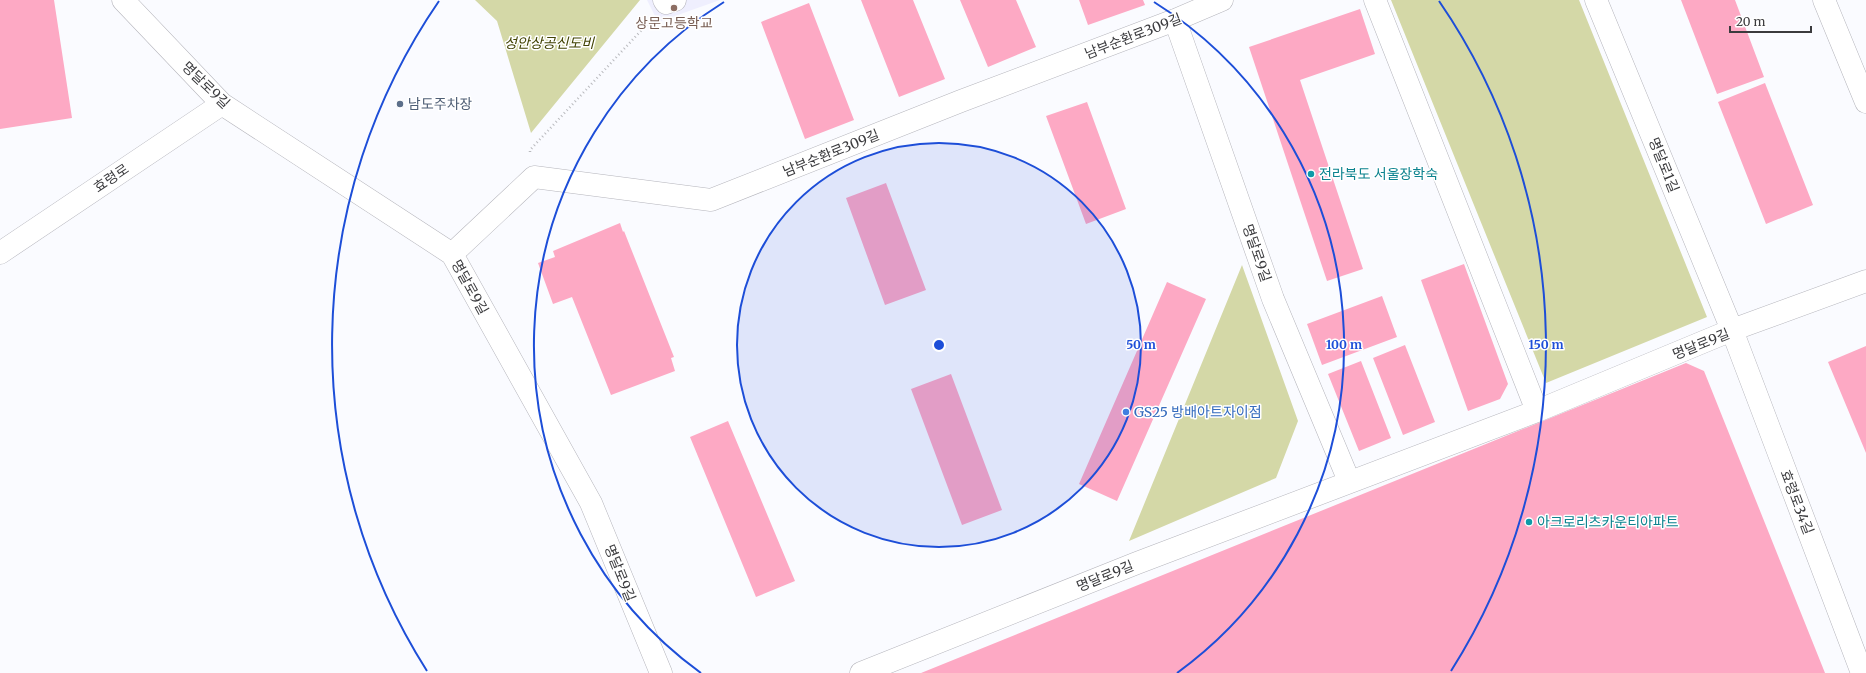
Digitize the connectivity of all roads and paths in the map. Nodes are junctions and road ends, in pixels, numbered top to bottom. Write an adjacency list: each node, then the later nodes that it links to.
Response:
1 (123, 0): 9 (street, 명달로9길)
2 (1222, 0): 7 (street, 남부순환로309길)
3 (1375, 0): 15 (street)
4 (1596, 0): 14 (street, 명달로1길)
5 (1824, 0): 8 (street)
6 (668, 1): 10 (path)
7 (1175, 20): 10 (street, 남부순환로309길); 16 (street, 명달로9길)
8 (1864, 94)
9 (222, 104): 11 (street, 효령로); 12 (street, 명달로9길)
10 (534, 177): 12 (street)
11 (0, 253)
12 (452, 254): 17 (street, 명달로9길)
13 (1866, 281): 14 (street, 명달로9길)
14 (1732, 330): 15 (street, 명달로9길); 19 (street, 효령로34길)
15 (1537, 411): 16 (street, 명달로9길)
16 (1349, 481): 18 (street, 명달로9길)
17 (661, 673)
18 (861, 673)
19 (1862, 673)

